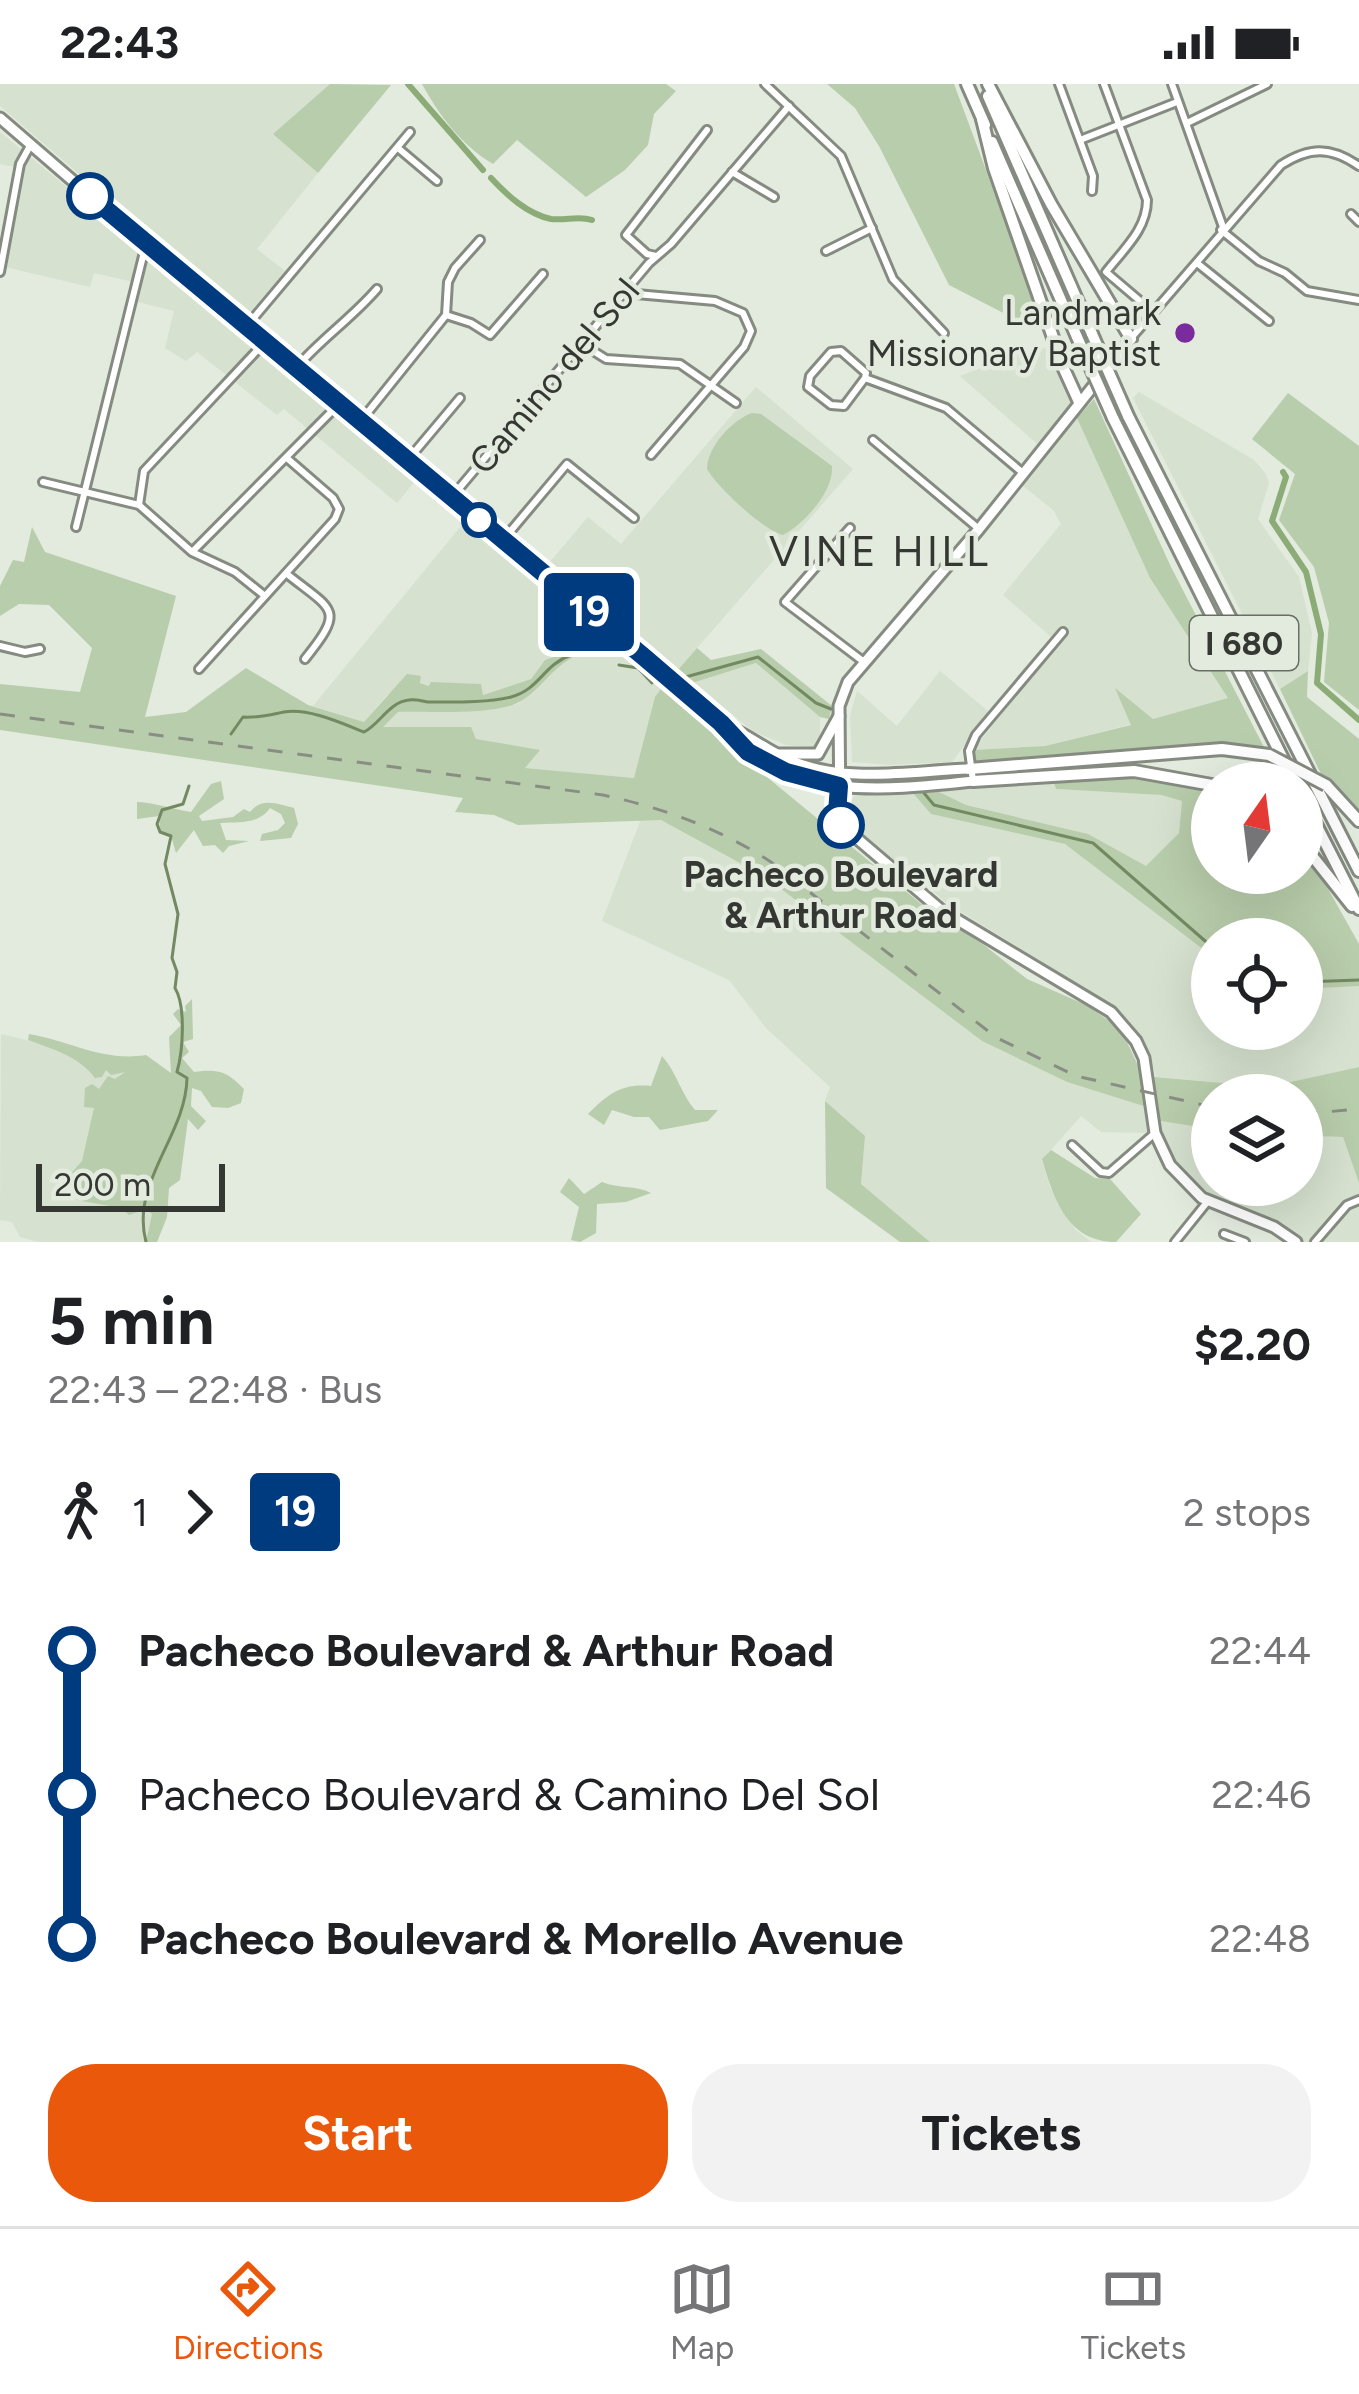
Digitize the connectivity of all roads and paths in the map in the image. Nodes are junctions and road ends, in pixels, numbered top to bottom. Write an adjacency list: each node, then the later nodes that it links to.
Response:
1 (765, 84): 9 (street)
2 (967, 84): 11 (highway, I 680)
3 (986, 84): 44 (highway); 89 (highway, I 680, bridge)
4 (1059, 84): 16 (street)
5 (1103, 84): 13 (street)
6 (1172, 84): 8 (street)
7 (1267, 84): 12 (street)
8 (1178, 102): 12 (street); 13 (street)
9 (789, 106): 20 (street, Camino del Sol); 26 (street)
10 (0, 118): 17 (main road)
11 (982, 119): 51 (highway); 81 (highway, I 680, bridge)
12 (1187, 123): 27 (street)
13 (1120, 126): 16 (street); 39 (street)
14 (707, 130): 31 (street, Camino del Sol)
15 (410, 132): 18 (street)
16 (1080, 140): 22 (street)
17 (31, 144): 29 (main road); 32 (street)
18 (398, 148): 21 (street); 42 (street)
19 (1359, 166): 27 (street)
20 (732, 172): 23 (street); 31 (street, Camino del Sol)
21 (437, 181)
22 (1092, 191)
23 (774, 197)
24 (1351, 214): 25 (street)
25 (1359, 222)
26 (872, 228): 30 (street); 43 (street)
27 (1222, 229): 33 (street); 38 (street)
28 (480, 240): 40 (street)
29 (146, 244): 42 (main road); 61 (street)
30 (826, 251)
31 (658, 256): 37 (street, Camino del Sol)
32 (2, 257): 34 (street)
33 (1196, 262): 39 (street); 41 (street)
34 (0, 272)
35 (543, 274): 40 (street)
36 (377, 289): 47 (street)
37 (625, 293): 46 (street, Camino del Sol); 49 (street)
38 (1359, 300)
39 (1154, 312): 44 (street)
40 (446, 315): 54 (street)
41 (1269, 321)
42 (246, 327): 45 (main road)
43 (944, 333)
44 (1131, 339): 51 (main road)
45 (265, 342): 47 (main road); 63 (street)
46 (582, 344): 49 (street); 62 (street, Camino del Sol)
47 (296, 368): 52 (main road)
48 (866, 378): 48 (street); 59 (street)
49 (712, 383): 53 (street); 56 (street)
50 (460, 398): 58 (street)
51 (1079, 402): 59 (main road)
52 (339, 404): 54 (main road); 57 (street)
53 (736, 404)
54 (360, 422): 58 (main road)
55 (873, 440): 67 (street)
56 (651, 455)
57 (288, 459): 69 (street); 70 (street)
58 (407, 461): 62 (main road)
59 (1023, 473): 67 (main road)
60 (43, 482): 61 (street)
61 (86, 491): 63 (street); 65 (street)
62 (451, 498): 68 (main road)
63 (139, 505): 69 (street)
64 (634, 518): 68 (street)
65 (76, 527)
66 (850, 528): 76 (street)
67 (979, 529): 76 (main road)
68 (503, 540): 79 (main road)
69 (192, 552): 71 (street)
70 (287, 574): 71 (street); 75 (street)
71 (265, 596): 77 (street)
72 (1063, 632): 83 (street)
73 (0, 646): 74 (street)
74 (40, 649)
75 (305, 659)
76 (864, 662): 78 (main road)
77 (199, 669)
78 (839, 716): 80 (main road); 82 (main road)
79 (721, 723): 80 (main road); 85 (main road)
80 (777, 754): 82 (main road)
81 (1285, 762)
82 (840, 773): 83 (main road); 85 (main road)
83 (971, 775): 84 (highway); 85 (main road); 86 (highway, bridge)
84 (1191, 781)
85 (839, 786): 91 (main road)
86 (1359, 821)
87 (1323, 839): 90 (highway)
88 (1323, 868): 90 (highway)
89 (1359, 871)
90 (1359, 912)
91 (1155, 1132): 92 (street); 93 (main road)
92 (1072, 1145)
93 (1191, 1188)
94 (1359, 1201): 101 (street)
95 (1204, 1206): 98 (street)
96 (1221, 1206): 100 (main road)
97 (1224, 1234): 99 (street)
98 (1175, 1242)
99 (1245, 1242)
100 (1296, 1242)
101 (1315, 1242)

